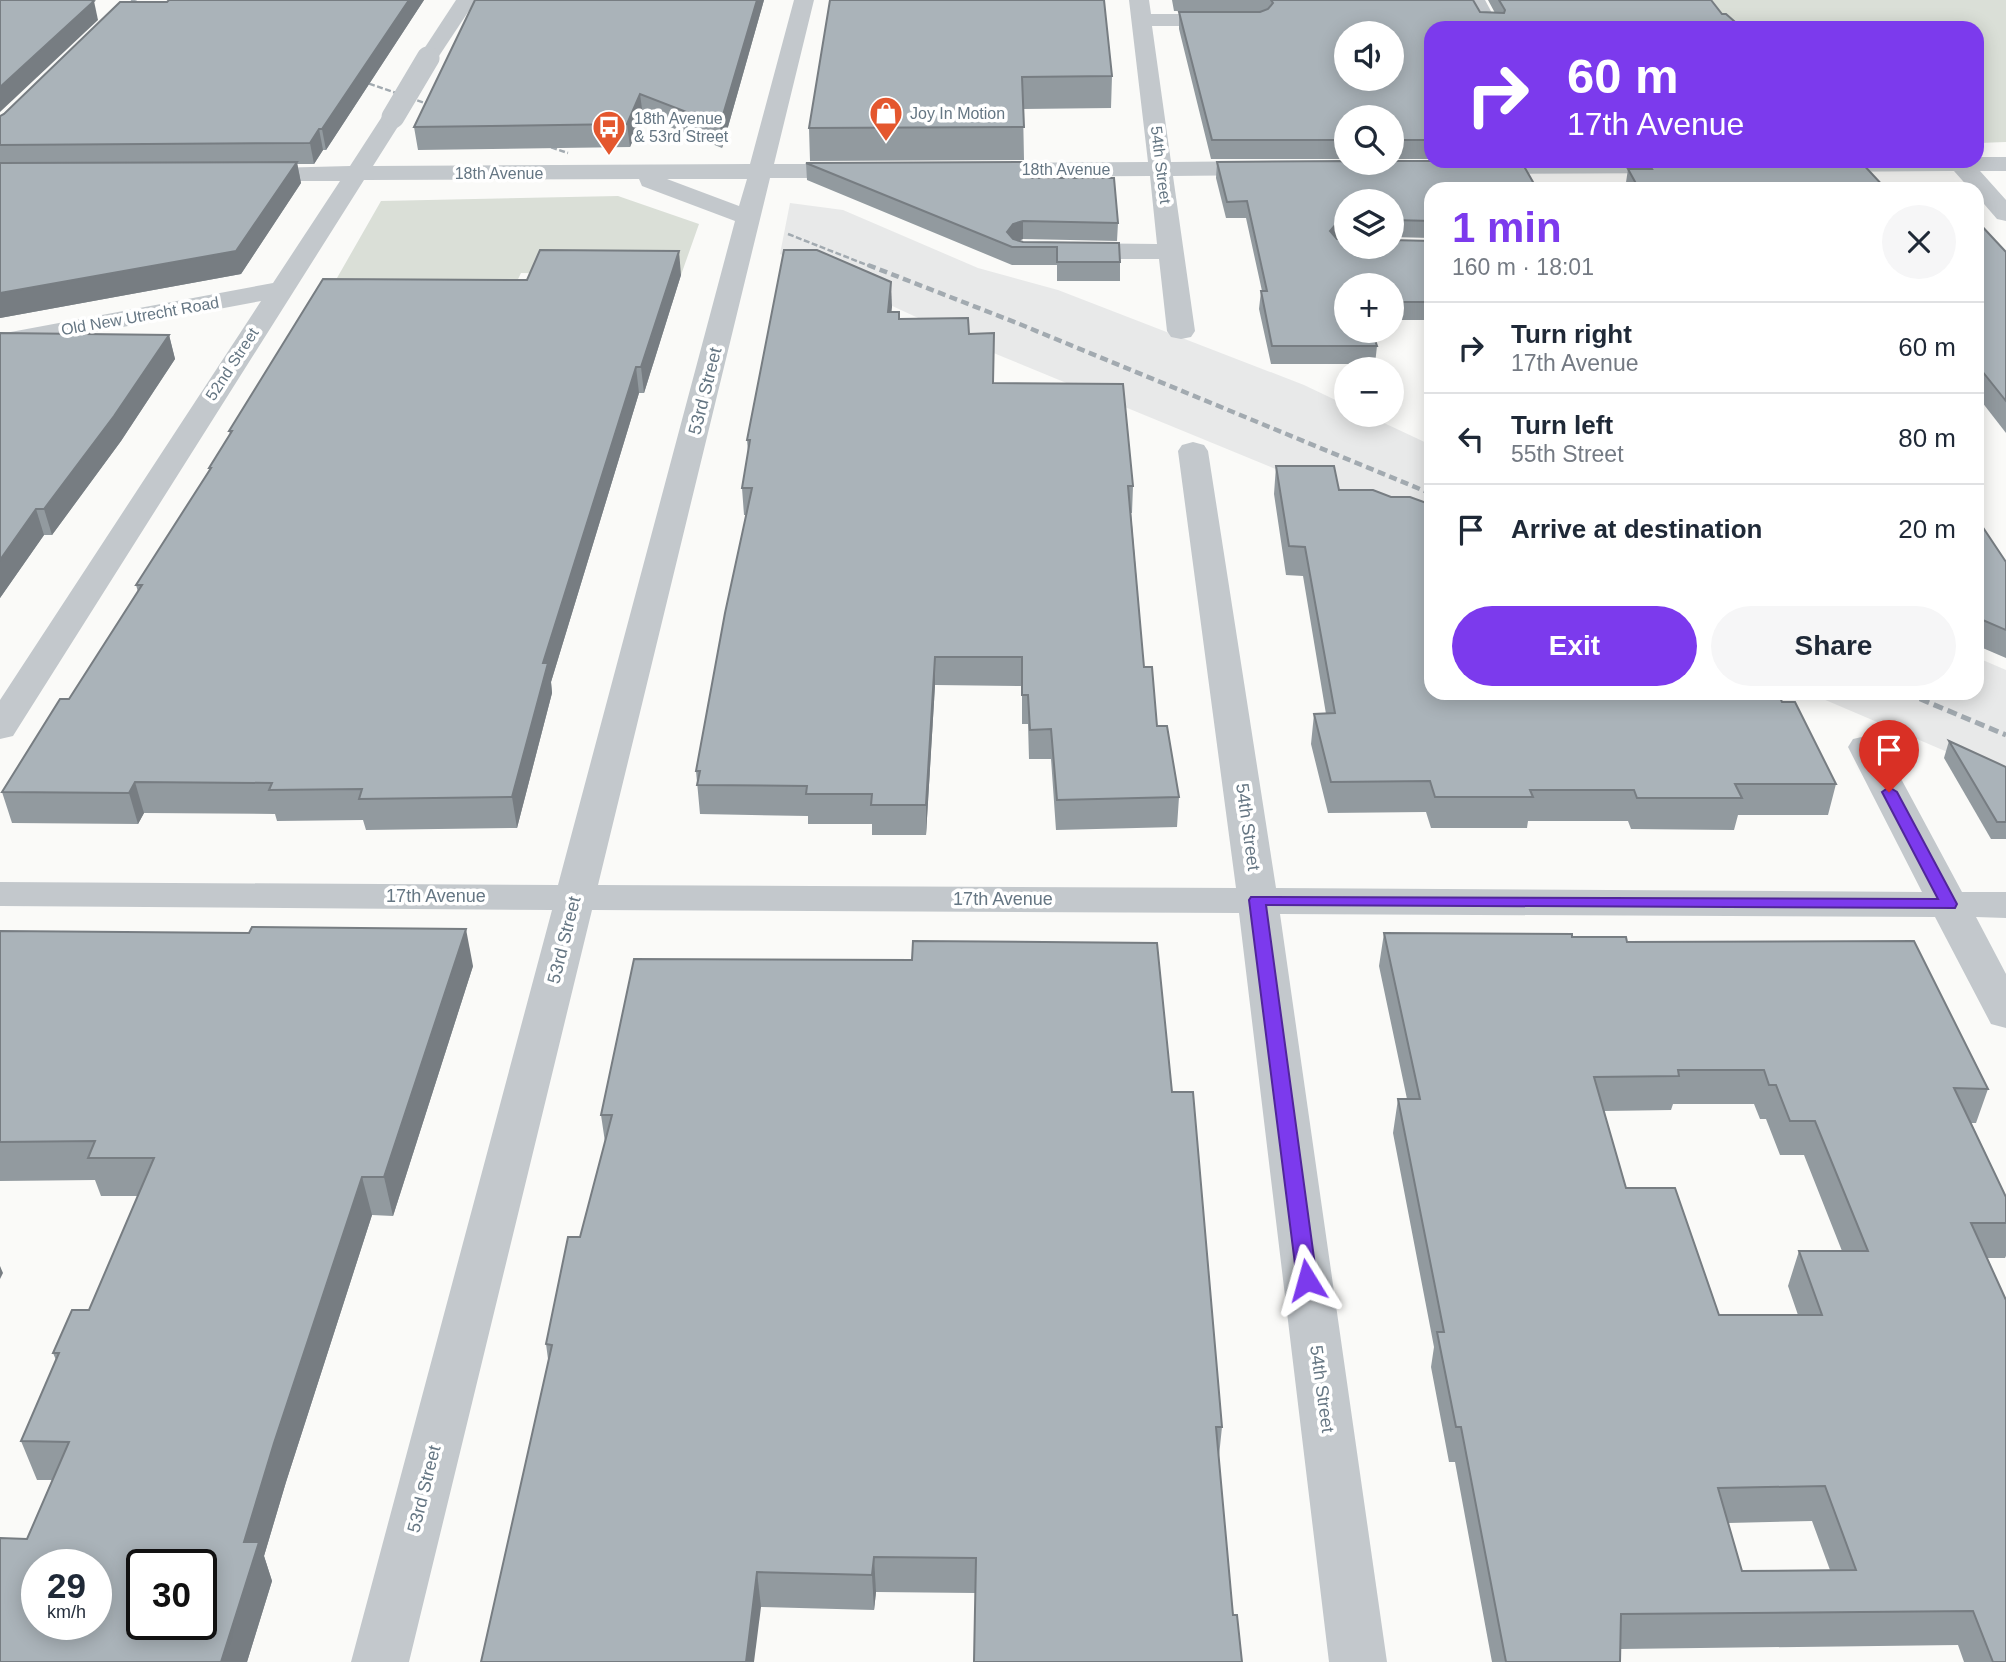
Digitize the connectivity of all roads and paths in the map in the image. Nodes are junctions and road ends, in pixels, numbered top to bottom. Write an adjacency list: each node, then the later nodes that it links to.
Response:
1 (466, 0): 16 (street, 52nd Street, bridge)
2 (804, 0): 15 (street, 53rd Street)
3 (1475, 0): 6 (street)
4 (1140, 10): 5 (street); 11 (street, 54th Street)
5 (1247, 20)
6 (1486, 21)
7 (1984, 164): 8 (street)
8 (2006, 164)
9 (1291, 168): 11 (street, 18th Avenue)
10 (1964, 168): 18 (street)
11 (1162, 169): 12 (street, 18th Avenue); 23 (street, 54th Street)
12 (958, 170)
13 (875, 171): 15 (street, 18th Avenue)
14 (625, 172): 15 (street, 18th Avenue); 16 (street, 18th Avenue); 21 (street)
15 (760, 172): 21 (street, 53rd Street)
16 (357, 173): 17 (street, 18th Avenue); 24 (street, 52nd Street)
17 (220, 174)
18 (1977, 182)
19 (1984, 190): 20 (street)
20 (2006, 214)
21 (750, 218): 31 (street, 53rd Street)
22 (1048, 250): 23 (street)
23 (1171, 252): 25 (street, 54th Street)
24 (279, 290): 26 (street, Old New Utrecht Road); 28 (street, 52nd Street)
25 (1181, 331)
26 (0, 342)
27 (1193, 451): 32 (street, 54th Street)
28 (0, 728)
29 (1866, 747): 33 (street)
30 (0, 894): 31 (street, 17th Avenue)
31 (575, 896): 32 (street, 17th Avenue); 36 (street, 53rd Street)
32 (1257, 900): 33 (street, 17th Avenue); 37 (street, 54th Street)
33 (1949, 904): 34 (street, 17th Avenue); 35 (street)
34 (2006, 905)
35 (2006, 1014)
36 (380, 1662)
37 (1358, 1662)

